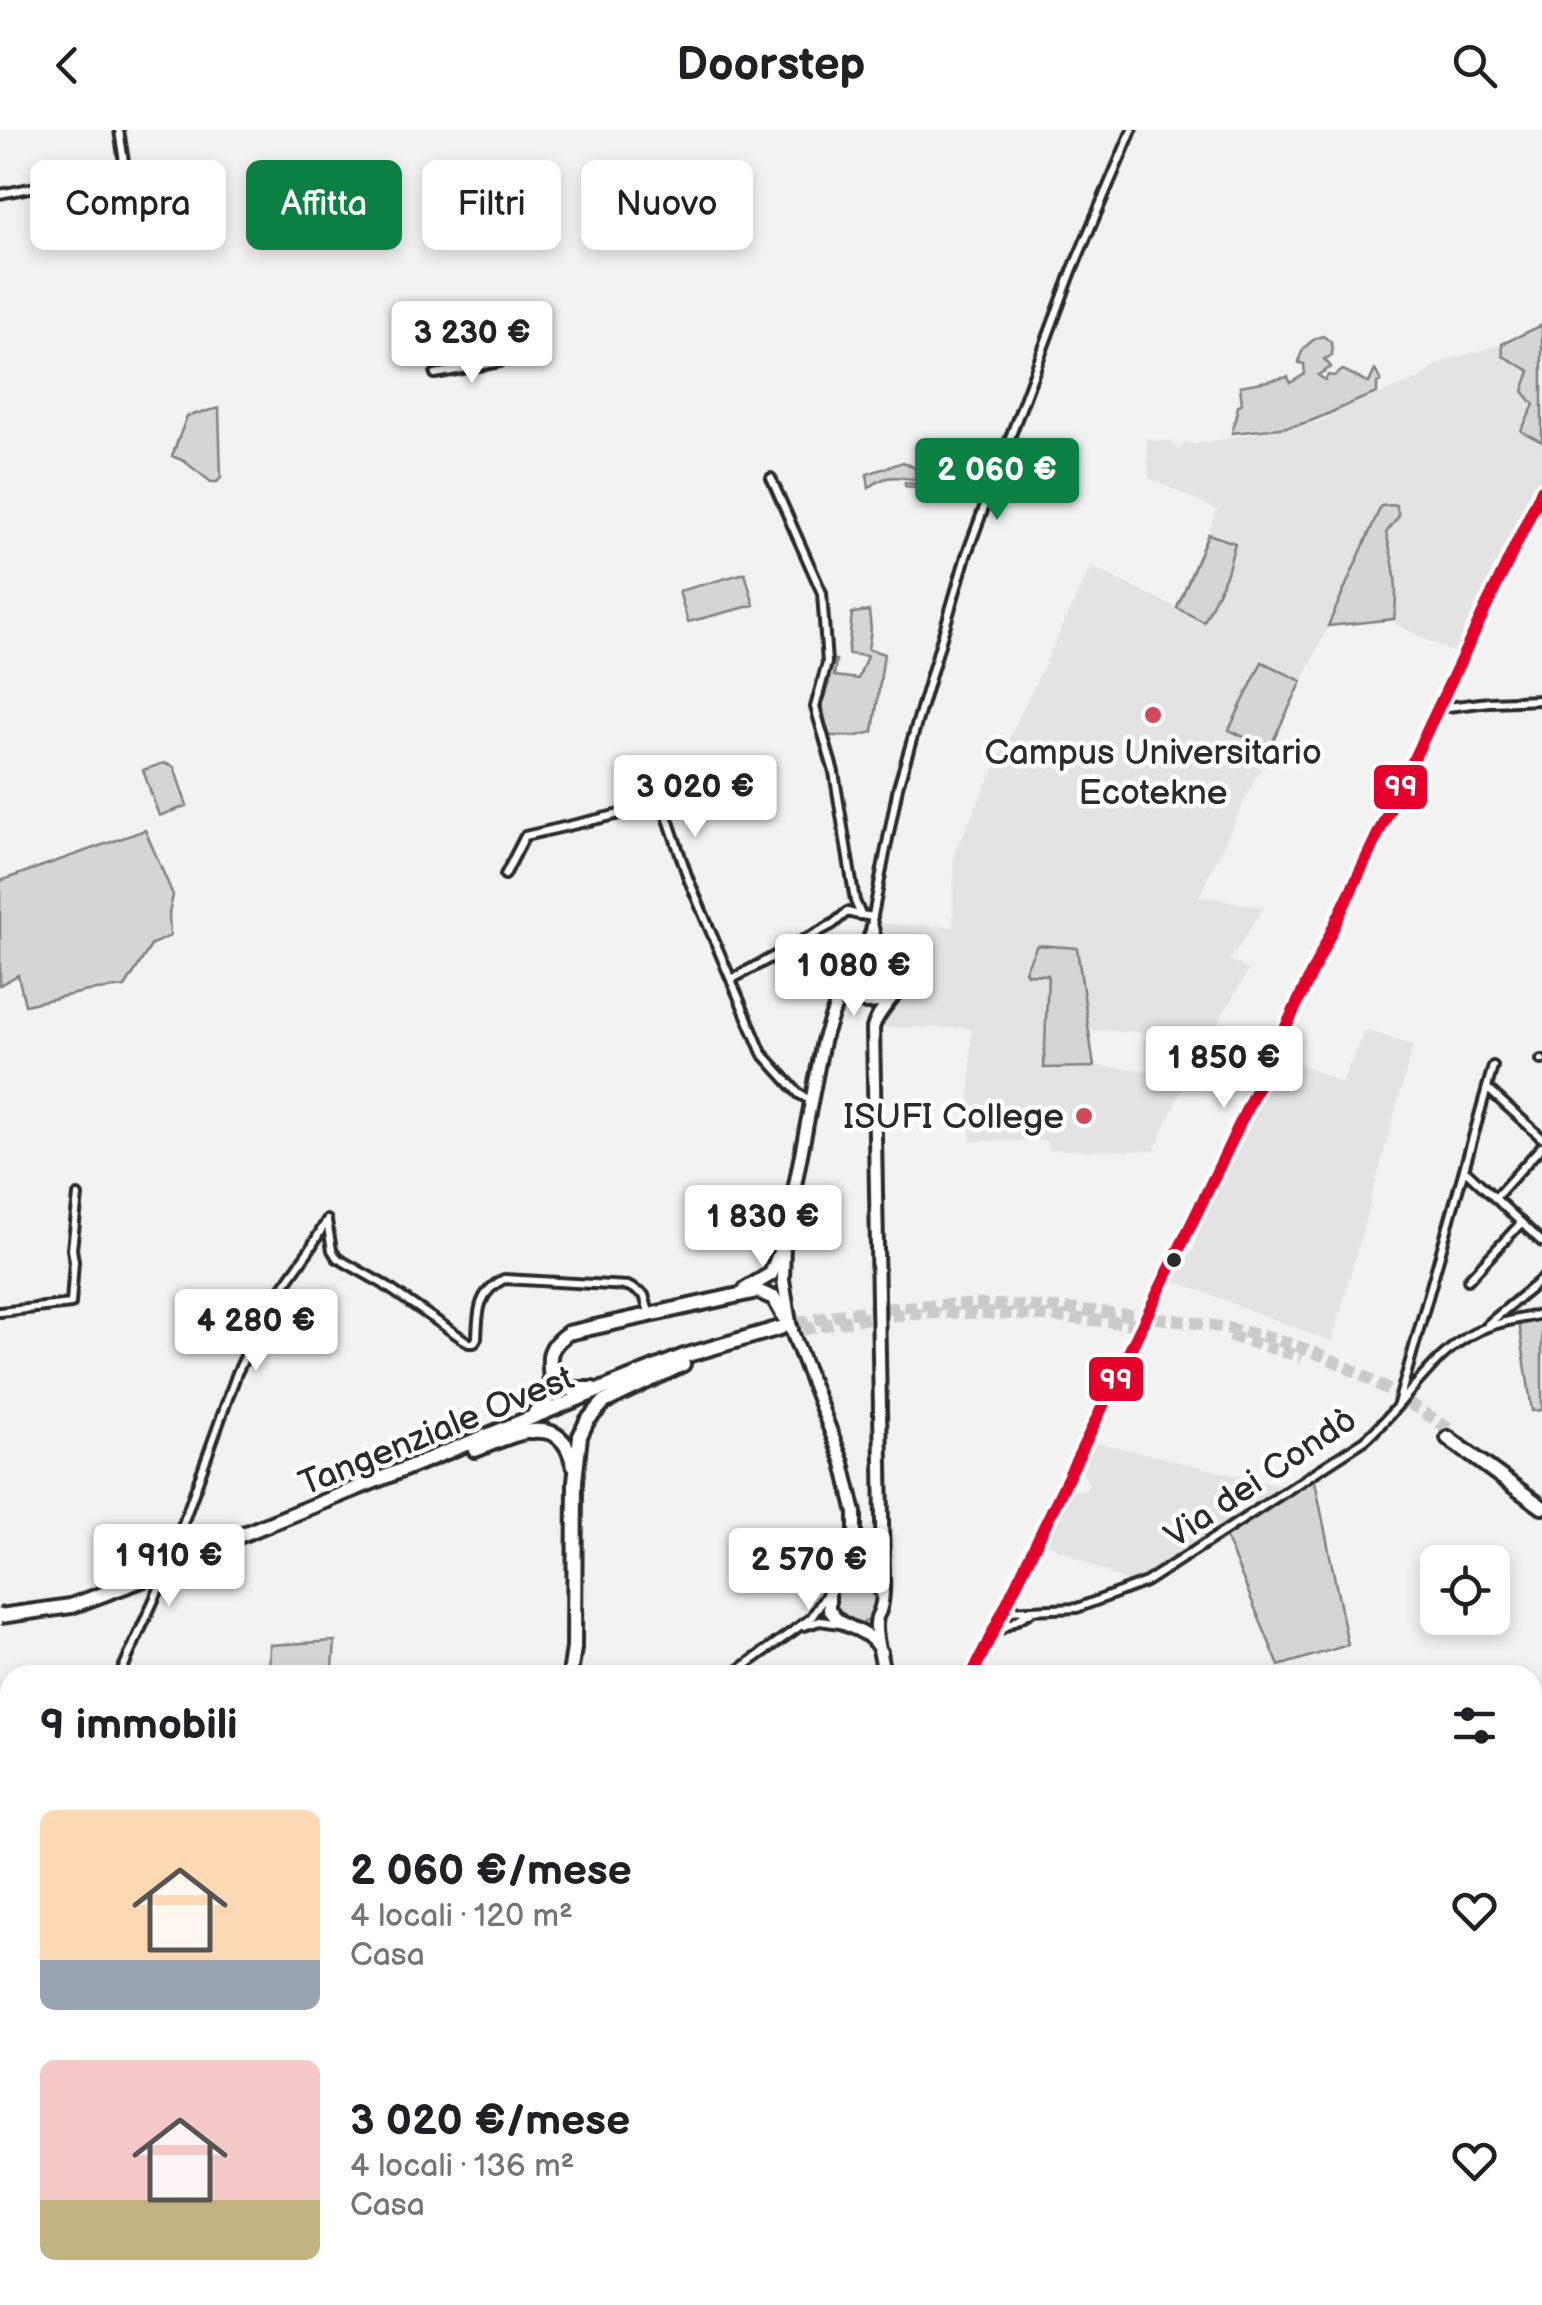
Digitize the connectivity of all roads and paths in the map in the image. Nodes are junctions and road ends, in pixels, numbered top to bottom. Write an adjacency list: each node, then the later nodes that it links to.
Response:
1 (119, 130): 3 (street)
2 (1132, 130): 12 (street)
3 (0, 194)
4 (500, 362): 5 (street)
5 (435, 374)
6 (771, 478): 11 (street)
7 (1542, 490): 9 (main road)
8 (1542, 700): 9 (street)
9 (1437, 708): 46 (main road)
10 (506, 875): 15 (street)
11 (860, 915): 12 (street); 15 (street)
12 (873, 918): 13 (street); 14 (street)
13 (891, 955): 14 (main road); 17 (main road)
14 (858, 956): 16 (main road)
15 (732, 979): 20 (street)
16 (848, 980): 17 (main road); 20 (main road)
17 (889, 1001): 48 (main road)
18 (1493, 1066): 19 (street)
19 (1487, 1088): 21 (street); 23 (street)
20 (812, 1100): 27 (main road)
21 (1542, 1138)
22 (1542, 1146): 25 (street)
23 (1464, 1169): 25 (street); 40 (street)
24 (78, 1196): 32 (street)
25 (1495, 1198): 26 (street)
26 (1522, 1223): 28 (street); 30 (street)
27 (784, 1242): 31 (highway); 36 (main road)
28 (1542, 1242)
29 (1542, 1279): 35 (street)
30 (1468, 1280)
31 (739, 1292): 33 (highway); 36 (highway)
32 (0, 1312)
33 (649, 1312): 38 (highway); 57 (street)
34 (1542, 1314): 35 (street, Via dei Condò)
35 (1484, 1328): 40 (street, Via dei Condò)
36 (784, 1331): 37 (highway, Tangenziale Ovest); 39 (highway, Tangenziale Ovest); 45 (main road)
37 (685, 1362): 41 (highway, Tangenziale Ovest); 42 (highway)
38 (551, 1371): 39 (highway); 41 (highway)
39 (647, 1371): 41 (highway, Tangenziale Ovest)
40 (1396, 1410): 50 (street, Via dei Condò)
41 (464, 1448): 42 (highway); 51 (highway, Tangenziale Ovest, bridge)
42 (575, 1480): 58 (highway)
43 (1542, 1498): 44 (highway)
44 (1542, 1507)
45 (838, 1578): 47 (main road); 48 (main road)
46 (1014, 1588): 49 (main road); 50 (street)
47 (829, 1590): 53 (main road); 54 (street)
48 (882, 1596): 52 (main road)
49 (1003, 1611): 50 (street, Via dei Condò); 55 (main road)
50 (1032, 1612): 55 (street, Via dei Condò)
51 (0, 1613)
52 (878, 1614): 53 (main road); 56 (main road)
53 (847, 1626): 54 (street); 56 (main road)
54 (794, 1631): 59 (street)
55 (989, 1639): 61 (main road)
56 (881, 1652): 60 (main road)
57 (125, 1665)
58 (573, 1665)
59 (746, 1665)
60 (883, 1665)
61 (977, 1665)

